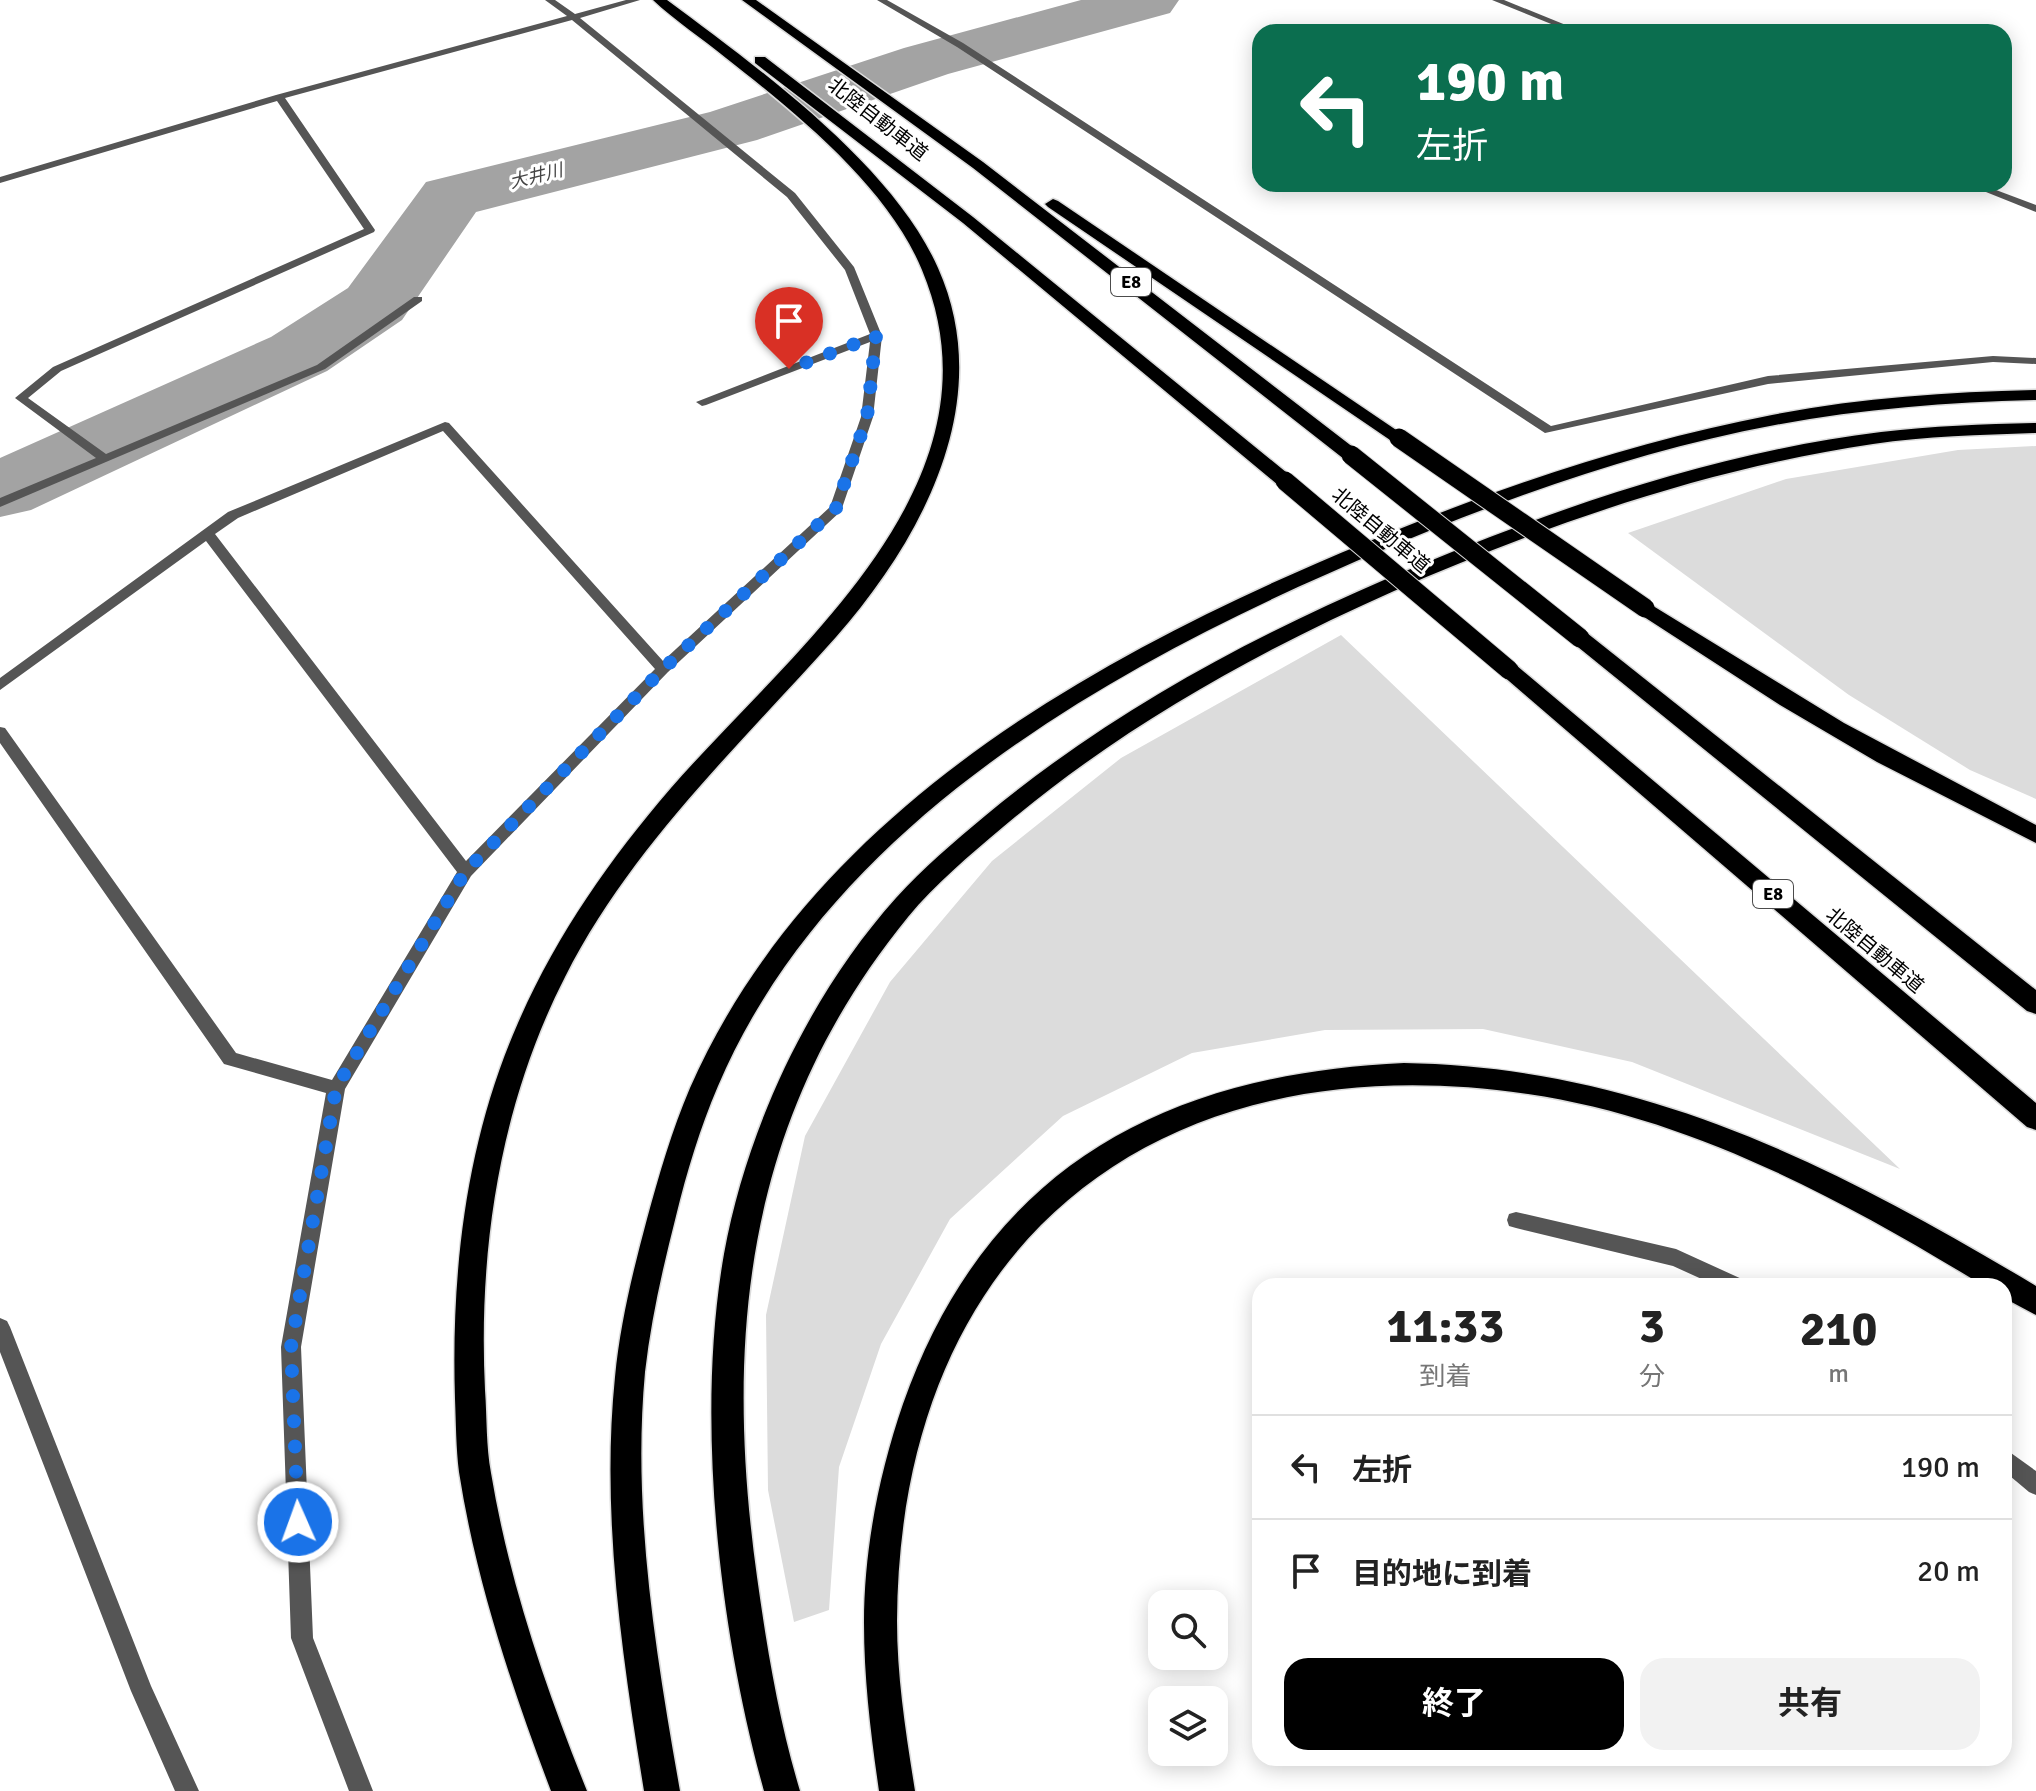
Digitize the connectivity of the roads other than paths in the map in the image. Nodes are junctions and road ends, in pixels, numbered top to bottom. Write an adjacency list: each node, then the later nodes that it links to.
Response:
1 (549, 0): 9 (street)
2 (636, 0): 9 (street)
3 (748, 0): 12 (highway, 北陸自動車道 / E8)
4 (881, 0): 18 (street)
5 (1496, 0): 8 (street)
6 (1530, 0): 8 (street)
7 (666, 1): 33 (highway, 北陸自動車道 / E8, bridge); 44 (highway)
8 (1513, 7): 10 (street)
9 (574, 17): 11 (street); 17 (street)
10 (1558, 24)
11 (279, 97): 13 (street); 22 (street)
12 (911, 113): 23 (highway, bridge); 31 (highway, 北陸自動車道 / E8, bridge)
13 (0, 180)
14 (1992, 192): 15 (street)
15 (2036, 209)
16 (418, 299): 22 (street)
17 (876, 336): 20 (street); 26 (street)
18 (2036, 361)
19 (2036, 395): 23 (highway)
20 (702, 402)
21 (2036, 428): 46 (highway)
22 (105, 459): 24 (street)
23 (1489, 500): 29 (highway, bridge); 45 (highway)
24 (0, 503)
25 (208, 534): 26 (street); 27 (street); 30 (street)
26 (663, 669): 30 (street)
27 (0, 685)
28 (0, 732): 32 (street)
29 (2036, 835)
30 (465, 872): 32 (street)
31 (2036, 1004)
32 (336, 1088): 43 (street)
33 (2036, 1119)
34 (1516, 1220): 35 (street)
35 (1720, 1278)
36 (1998, 1278): 47 (highway)
37 (2012, 1287): 38 (highway)
38 (2036, 1302)
39 (0, 1327): 42 (street)
40 (2012, 1465): 41 (street)
41 (2036, 1485)
42 (187, 1791)
43 (361, 1791)
44 (569, 1791)
45 (662, 1791)
46 (782, 1791)
47 (897, 1791)

